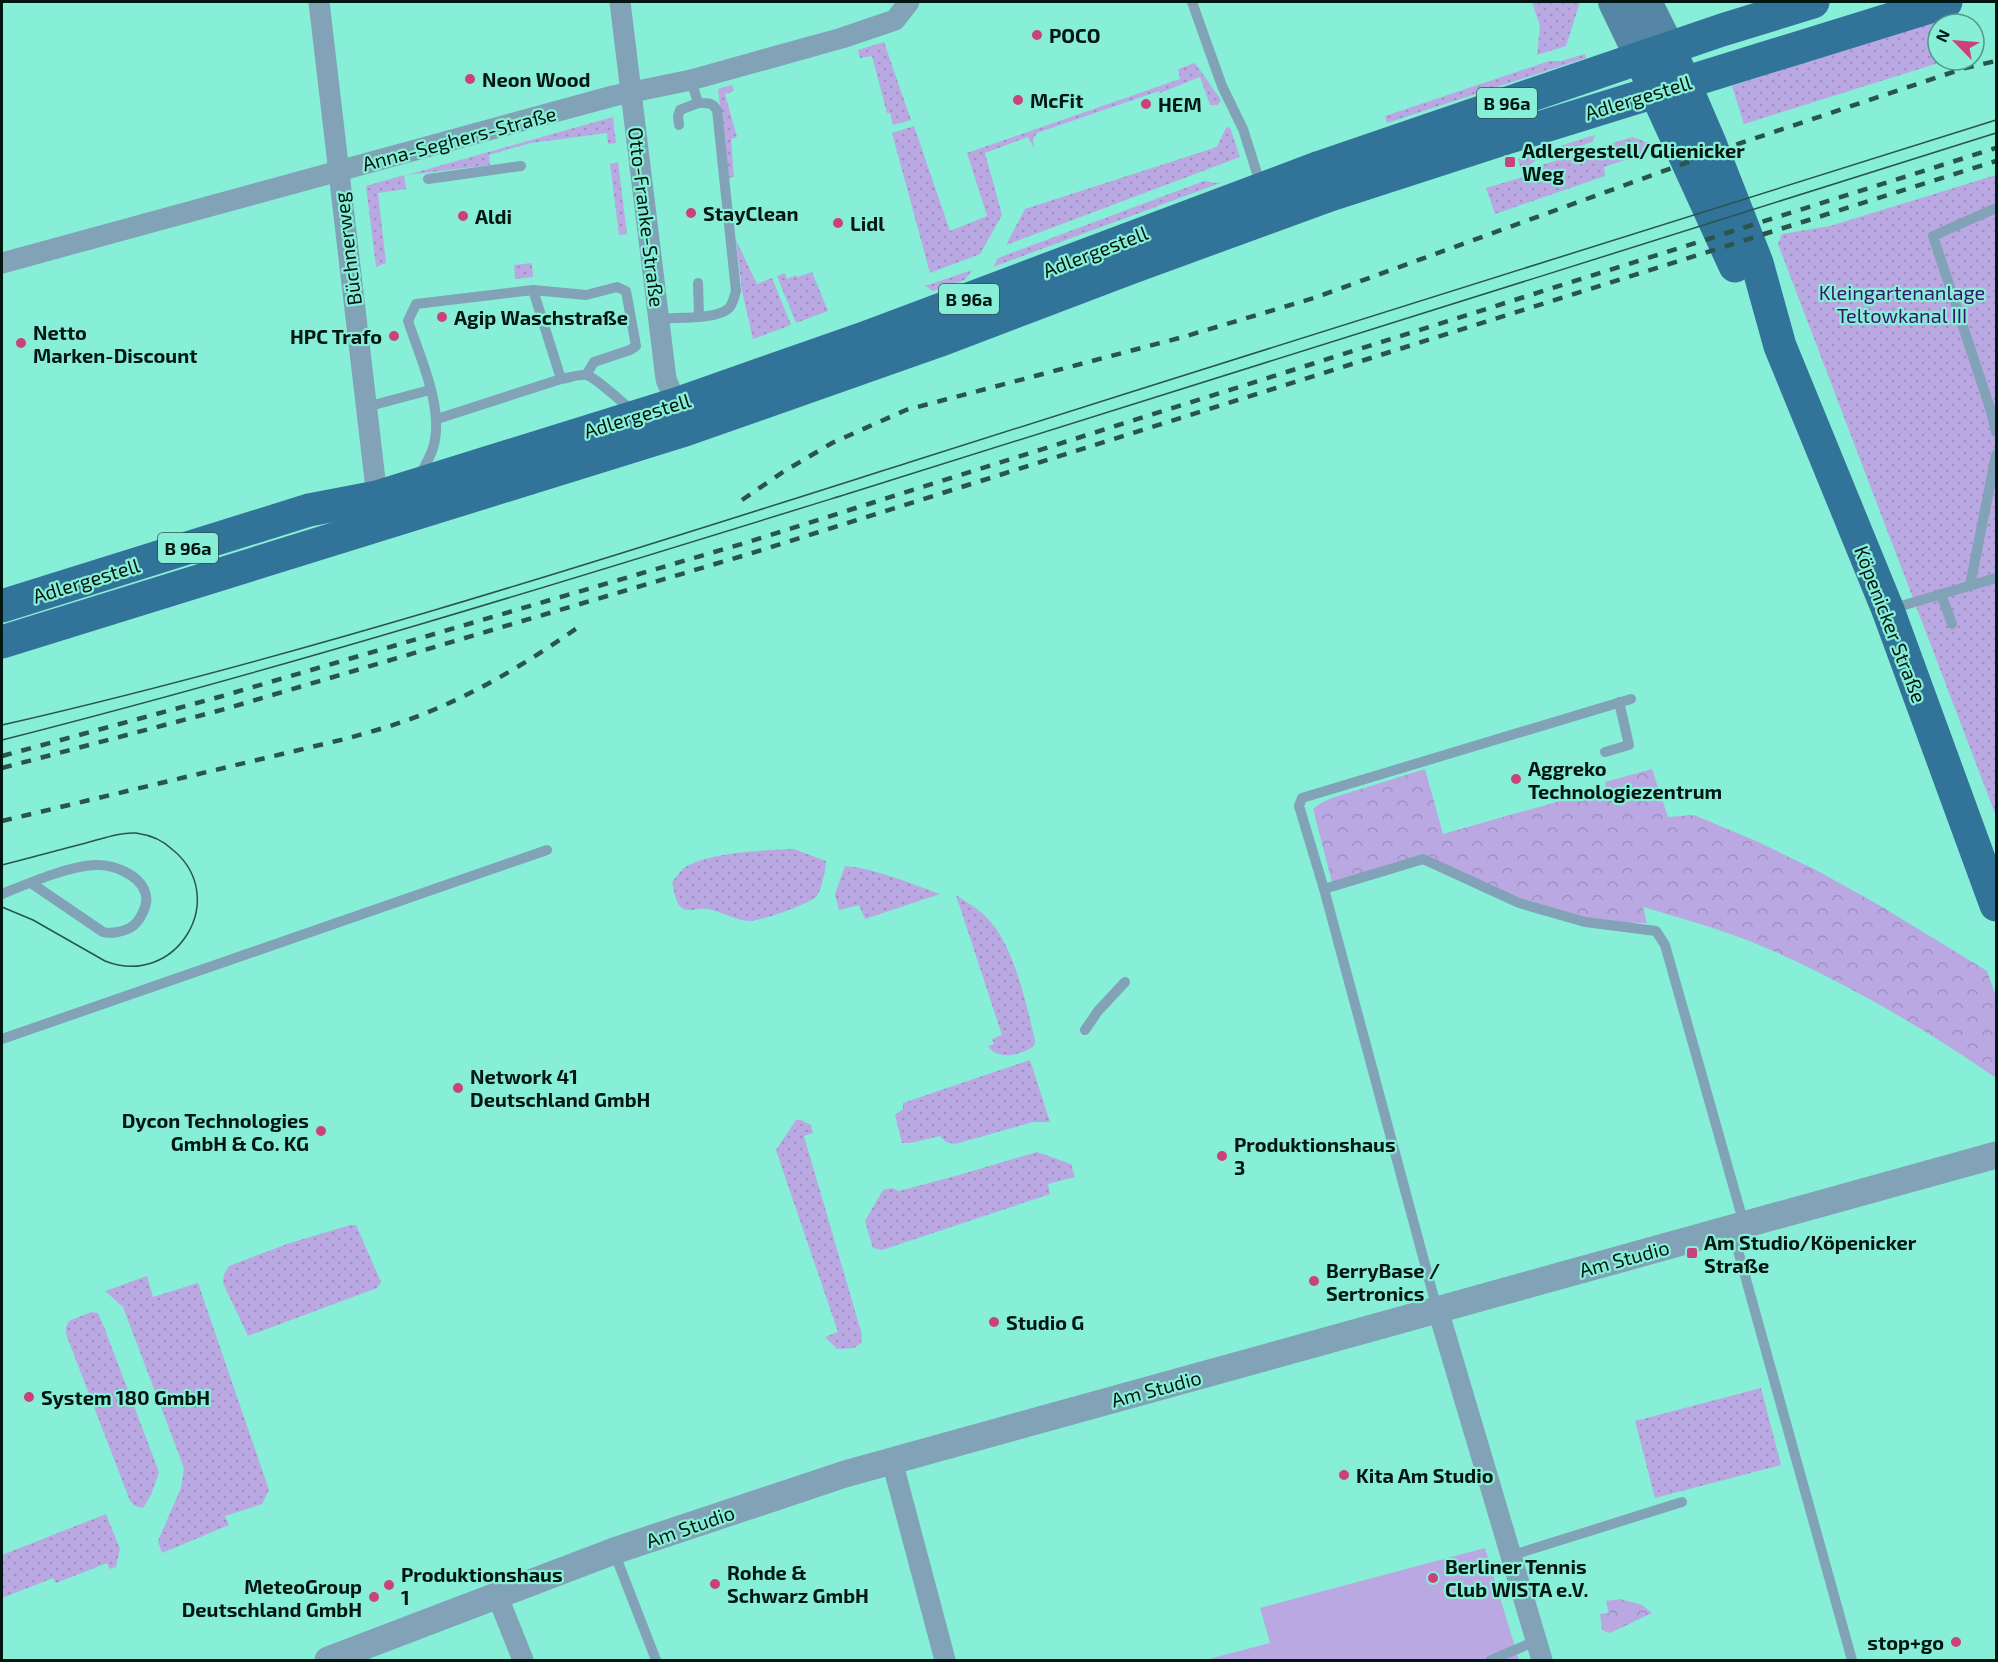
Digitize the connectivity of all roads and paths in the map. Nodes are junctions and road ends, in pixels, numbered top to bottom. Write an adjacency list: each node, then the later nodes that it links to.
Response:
1 (319, 2): 16 (street, Büchnerweg)
2 (620, 2): 12 (street, Otto-Franke-Straße)
3 (909, 2): 10 (street, Anna-Seghers-Straße)
4 (1192, 2): 19 (lane)
5 (1614, 2): 9 (main road)
6 (1646, 2): 9 (main road)
7 (1814, 2): 9 (main road, Adlergestell / B 96a)
8 (1946, 2): 11 (main road, Adlergestell / B 96a)
9 (1655, 53): 11 (main road, Köpenicker Straße); 18 (main road, Adlergestell / B 96a)
10 (691, 80): 12 (street, Anna-Seghers-Straße); 13 (lane)
11 (1670, 87): 18 (main road, Adlergestell / B 96a); 42 (main road, Köpenicker Straße)
12 (631, 92): 16 (street, Anna-Seghers-Straße); 26 (street, Otto-Franke-Straße)
13 (698, 103): 14 (lane); 25 (lane)
14 (679, 125)
15 (521, 166): 17 (lane)
16 (337, 172): 22 (street, Anna-Seghers-Straße); 30 (street, Büchnerweg)
17 (428, 179)
18 (1325, 181): 19 (main road, Adlergestell / B 96a); 21 (main road, Adlergestell / B 96a)
19 (1261, 188): 21 (main road, Adlergestell); 32 (main road, Adlergestell / B 96a)
20 (1996, 208): 34 (lane)
21 (1233, 230): 32 (main road, Adlergestell / B 96a)
22 (2, 263)
23 (698, 283): 25 (lane)
24 (533, 290): 27 (lane); 28 (lane); 29 (lane)
25 (699, 316): 26 (lane)
26 (659, 319): 32 (street, Otto-Franke-Straße)
27 (586, 375): 28 (lane); 31 (lane)
28 (561, 379): 33 (lane)
29 (430, 390): 30 (lane); 33 (lane)
30 (366, 407): 37 (street, Büchnerweg)
31 (638, 415): 32 (main road, Adlergestell / B 96a); 36 (main road, Adlergestell / B 96a)
32 (681, 417): 44 (main road, Adlergestell / B 96a)
33 (438, 419): 36 (lane)
34 (1996, 432)
35 (1996, 455): 39 (lane)
36 (416, 484): 37 (main road, Adlergestell / B 96a)
37 (377, 496): 41 (main road, Adlergestell / B 96a)
38 (1996, 578): 39 (lane)
39 (1970, 585): 40 (lane)
40 (1941, 594): 42 (lane); 43 (lane)
41 (2, 606)
42 (1888, 610): 52 (main road, Köpenicker Straße)
43 (1953, 624)
44 (2, 642)
45 (1631, 699): 46 (lane)
46 (1619, 702): 47 (lane); 50 (lane)
47 (1605, 752)
48 (547, 850): 55 (lane)
49 (31, 883): 49 (lane); 51 (lane)
50 (1324, 889): 57 (lane); 58 (lane)
51 (2, 894)
52 (1996, 904)
53 (1125, 982): 54 (lane)
54 (1085, 1030)
55 (2, 1039)
56 (1996, 1155): 57 (street, Am Studio)
57 (1738, 1227): 58 (street, Am Studio); 70 (lane)
58 (1438, 1310): 59 (street, Am Studio); 62 (street)
59 (892, 1461): 61 (street, Am Studio); 68 (street)
60 (1682, 1503): 62 (lane)
61 (614, 1551): 63 (street, Am Studio); 67 (lane)
62 (1510, 1556): 64 (street)
63 (497, 1595): 65 (street, Am Studio); 66 (street)
64 (1539, 1651): 69 (lane)
65 (328, 1660)
66 (523, 1660)
67 (656, 1660)
68 (945, 1660)
69 (1491, 1660)
70 (1852, 1660)

